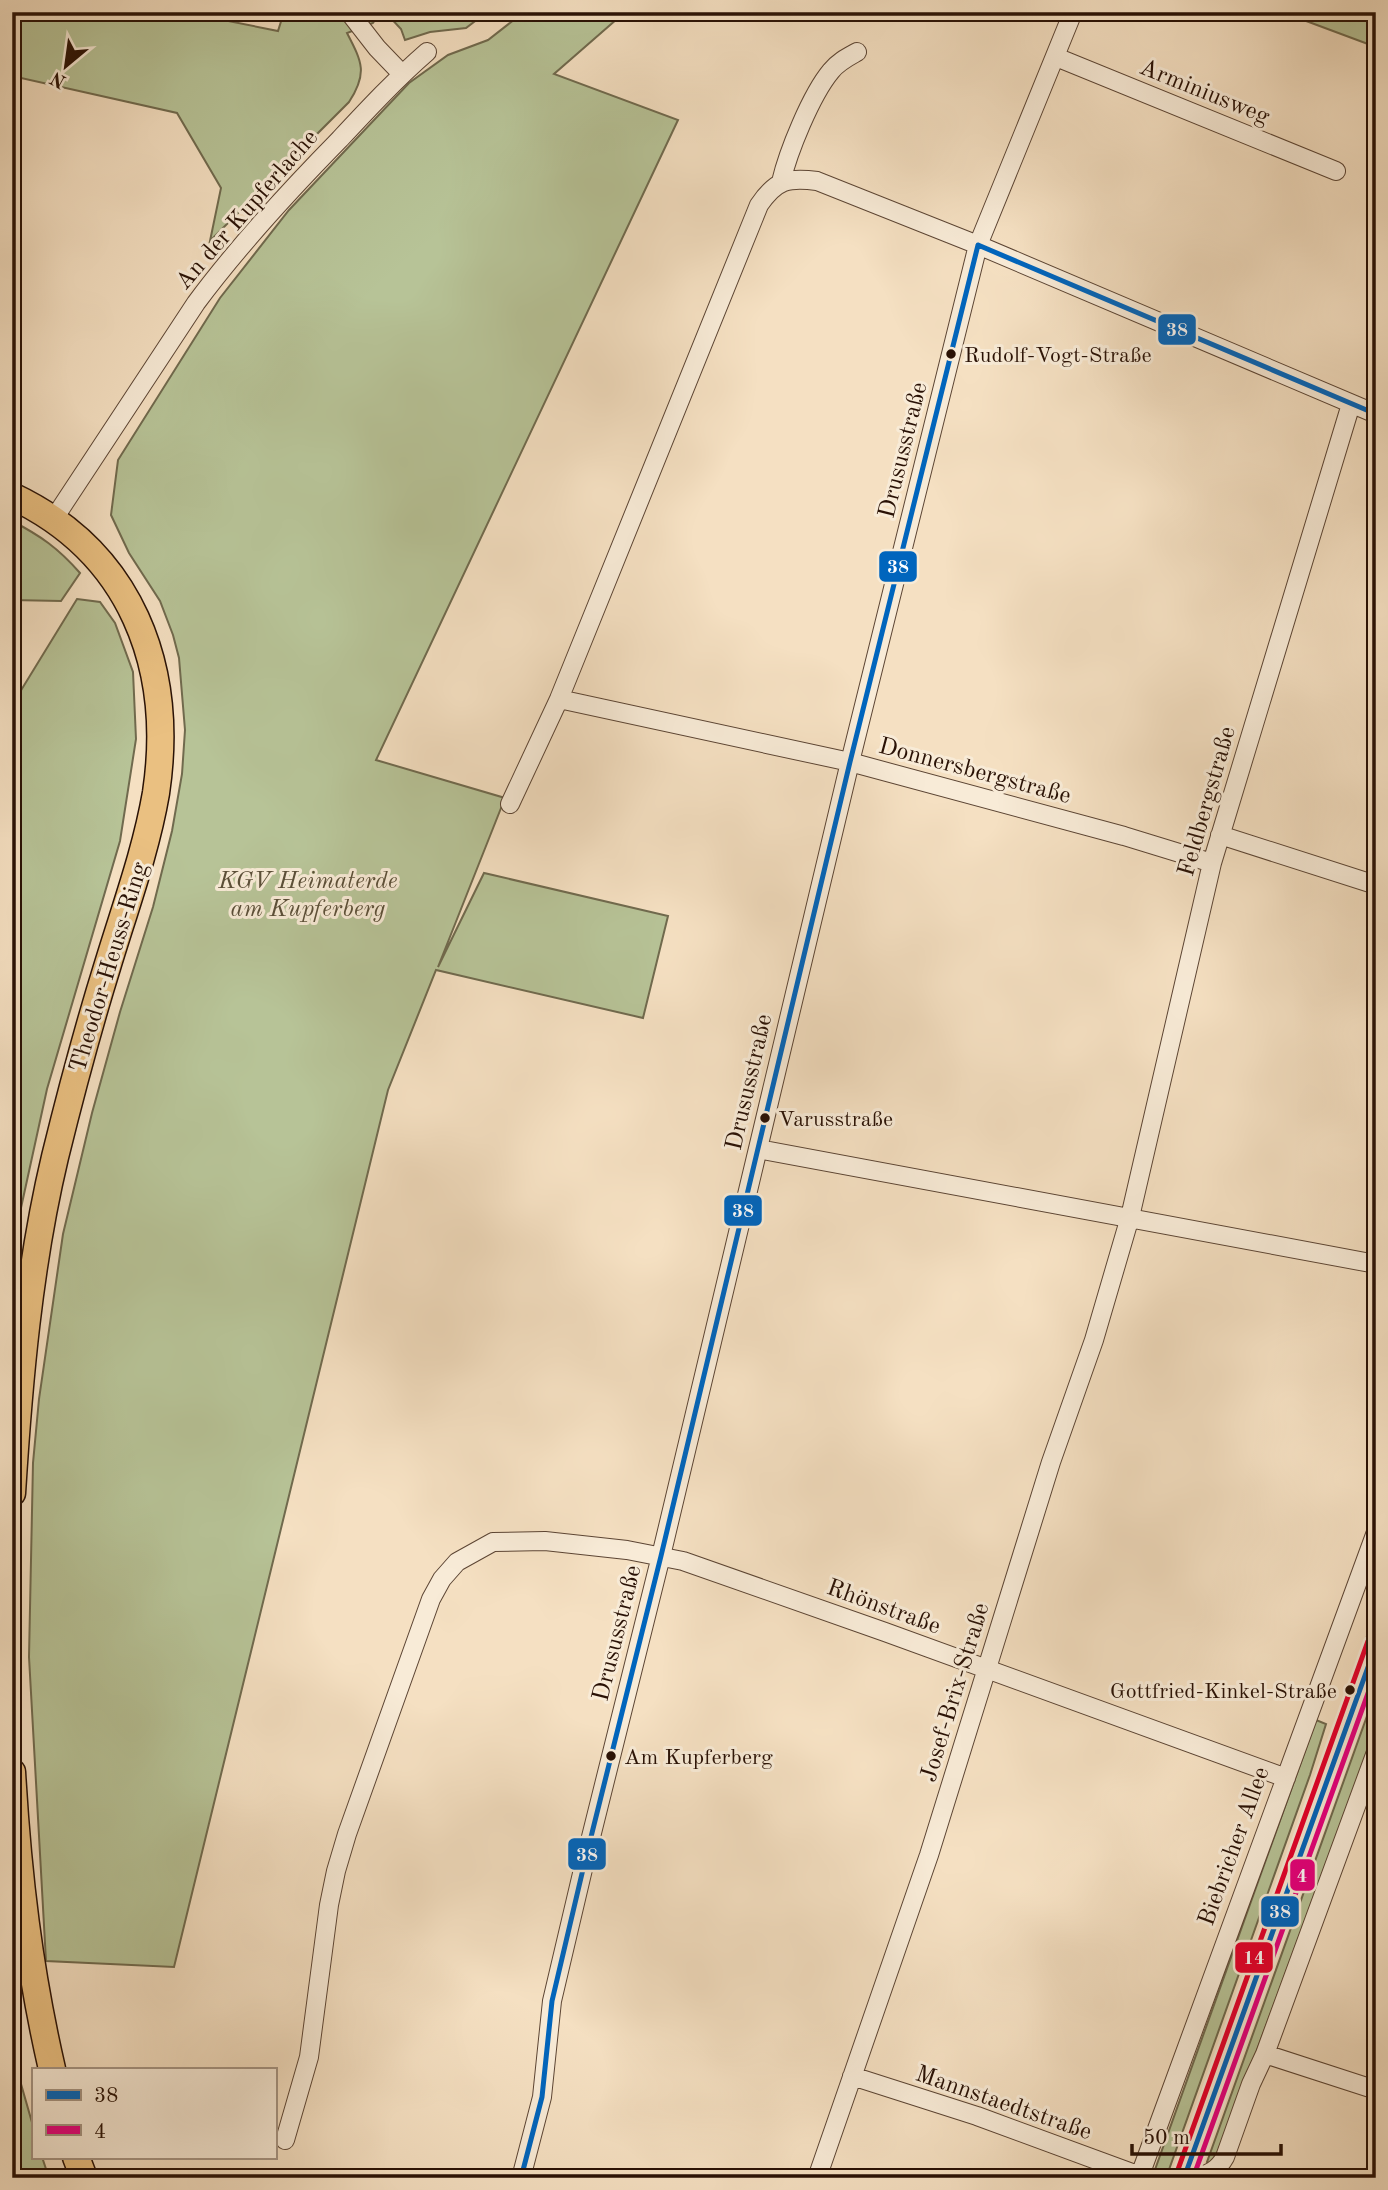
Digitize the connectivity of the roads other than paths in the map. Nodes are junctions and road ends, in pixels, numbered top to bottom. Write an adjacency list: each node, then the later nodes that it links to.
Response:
1 (349, 12): 6 (street)
2 (1073, 12): 5 (street, Drususstraße)
3 (427, 52): 6 (street, An der Kupferlache)
4 (858, 52): 8 (street)
5 (1056, 57): 7 (street, Arminiusweg); 9 (street, Drususstraße)
6 (402, 74): 13 (street, An der Kupferlache)
7 (1336, 171)
8 (781, 182): 9 (street); 14 (street)
9 (978, 245): 10 (street); 15 (street, Drususstraße)
10 (1351, 404): 11 (street); 17 (street, Feldbergstraße)
11 (1376, 414)
12 (12, 496): 13 (main road, Theodor-Heuss-Ring)
13 (53, 520): 23 (main road, Theodor-Heuss-Ring)
14 (559, 699): 15 (street, Donnersbergstraße); 16 (street)
15 (850, 762): 18 (street, Donnersbergstraße); 20 (street, Drususstraße)
16 (510, 804)
17 (1220, 835): 18 (street, Feldbergstraße); 19 (street)
18 (1212, 863): 21 (street, Feldbergstraße)
19 (1376, 885)
20 (758, 1149): 21 (street); 25 (street, Drususstraße)
21 (1130, 1217): 22 (street); 27 (street, Josef-Brix-Straße)
22 (1376, 1264)
23 (12, 1493)
24 (1376, 1532): 30 (street, Biebricher Allee)
25 (661, 1556): 27 (street, Rhönstraße); 36 (street); 40 (street, Drususstraße)
26 (1376, 1644): 42 (main road)
27 (986, 1669): 30 (street, Rhönstraße); 34 (street, Josef-Brix-Straße)
28 (1376, 1752): 31 (street)
29 (12, 1772): 33 (main road)
30 (1286, 1778): 38 (street, Biebricher Allee)
31 (1369, 1791): 32 (street)
32 (1265, 2054): 35 (street); 43 (street)
33 (52, 2068)
34 (852, 2076): 38 (street, Mannstaedtstraße); 41 (street, Josef-Brix-Straße)
35 (1376, 2090)
36 (285, 2140)
37 (76, 2158): 39 (main road)
38 (1139, 2177)
39 (83, 2178)
40 (521, 2178)
41 (817, 2178)
42 (1184, 2178)
43 (1195, 2178)

